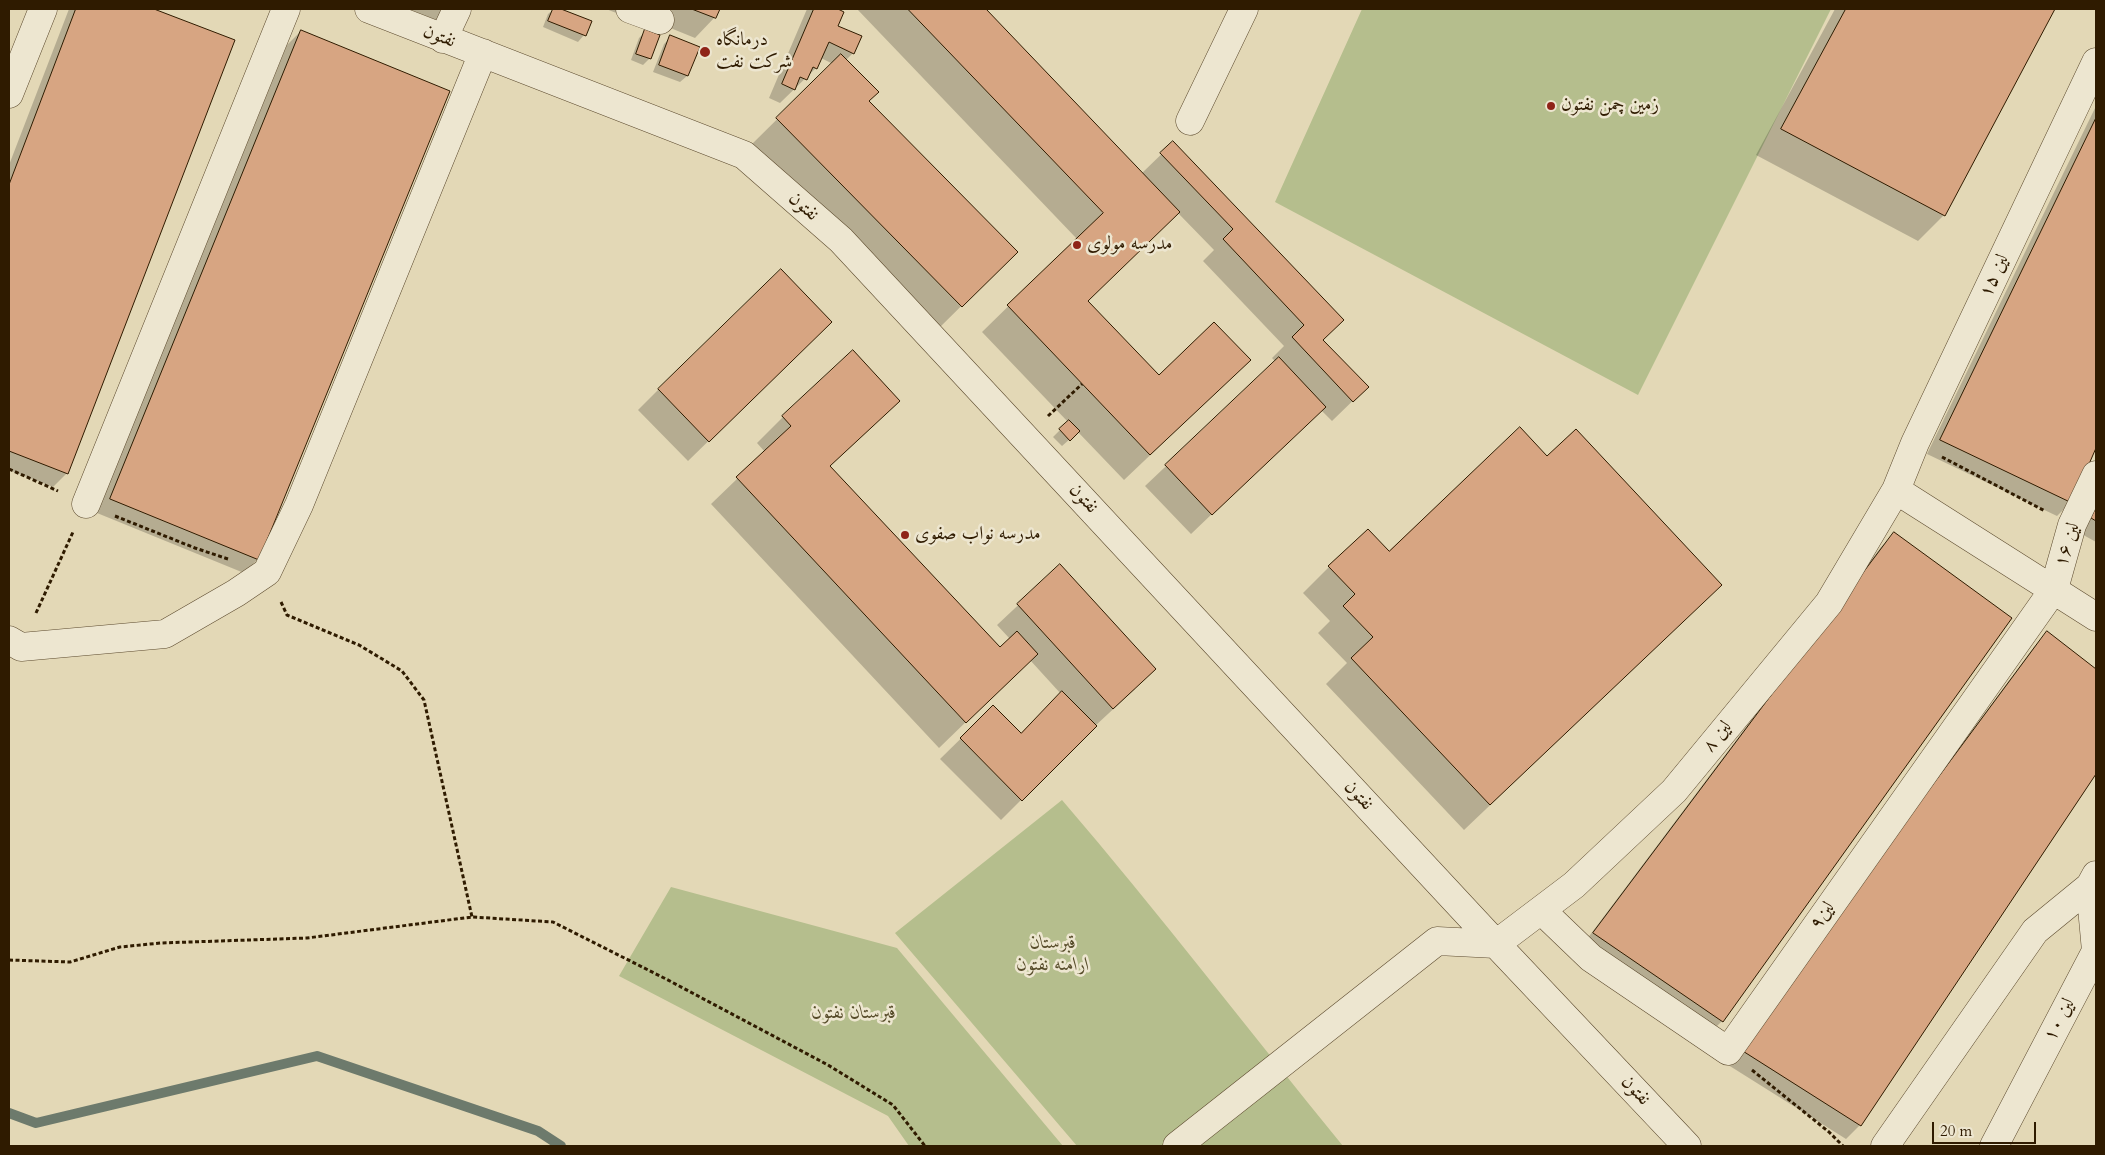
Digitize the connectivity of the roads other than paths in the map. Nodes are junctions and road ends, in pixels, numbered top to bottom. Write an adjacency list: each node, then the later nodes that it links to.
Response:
1 (43, 9): 11 (street)
2 (286, 9): 15 (street)
3 (369, 9): 8 (street, نفتون)
4 (458, 9): 8 (street)
5 (630, 9): 7 (street)
6 (1244, 9): 12 (street)
7 (660, 20)
8 (443, 39): 9 (street, نفتون)
9 (483, 53): 18 (street); 21 (street, نفتون)
10 (2096, 62): 14 (street, لین ۱۵)
11 (9, 94)
12 (1190, 121)
13 (2096, 474): 16 (street, لین ۱۶)
14 (1896, 490): 16 (street); 20 (street, لین ۸)
15 (86, 504)
16 (2054, 589): 17 (street); 20 (street, لین۹)
17 (2096, 617)
18 (15, 644)
19 (2093, 881): 24 (street); 25 (street, لین ۱۰)
20 (1541, 910): 21 (street, لین ۸)
21 (1496, 944): 22 (street); 23 (street, نفتون)
22 (1177, 1146)
23 (1687, 1146)
24 (1885, 1146)
25 (1994, 1146)

